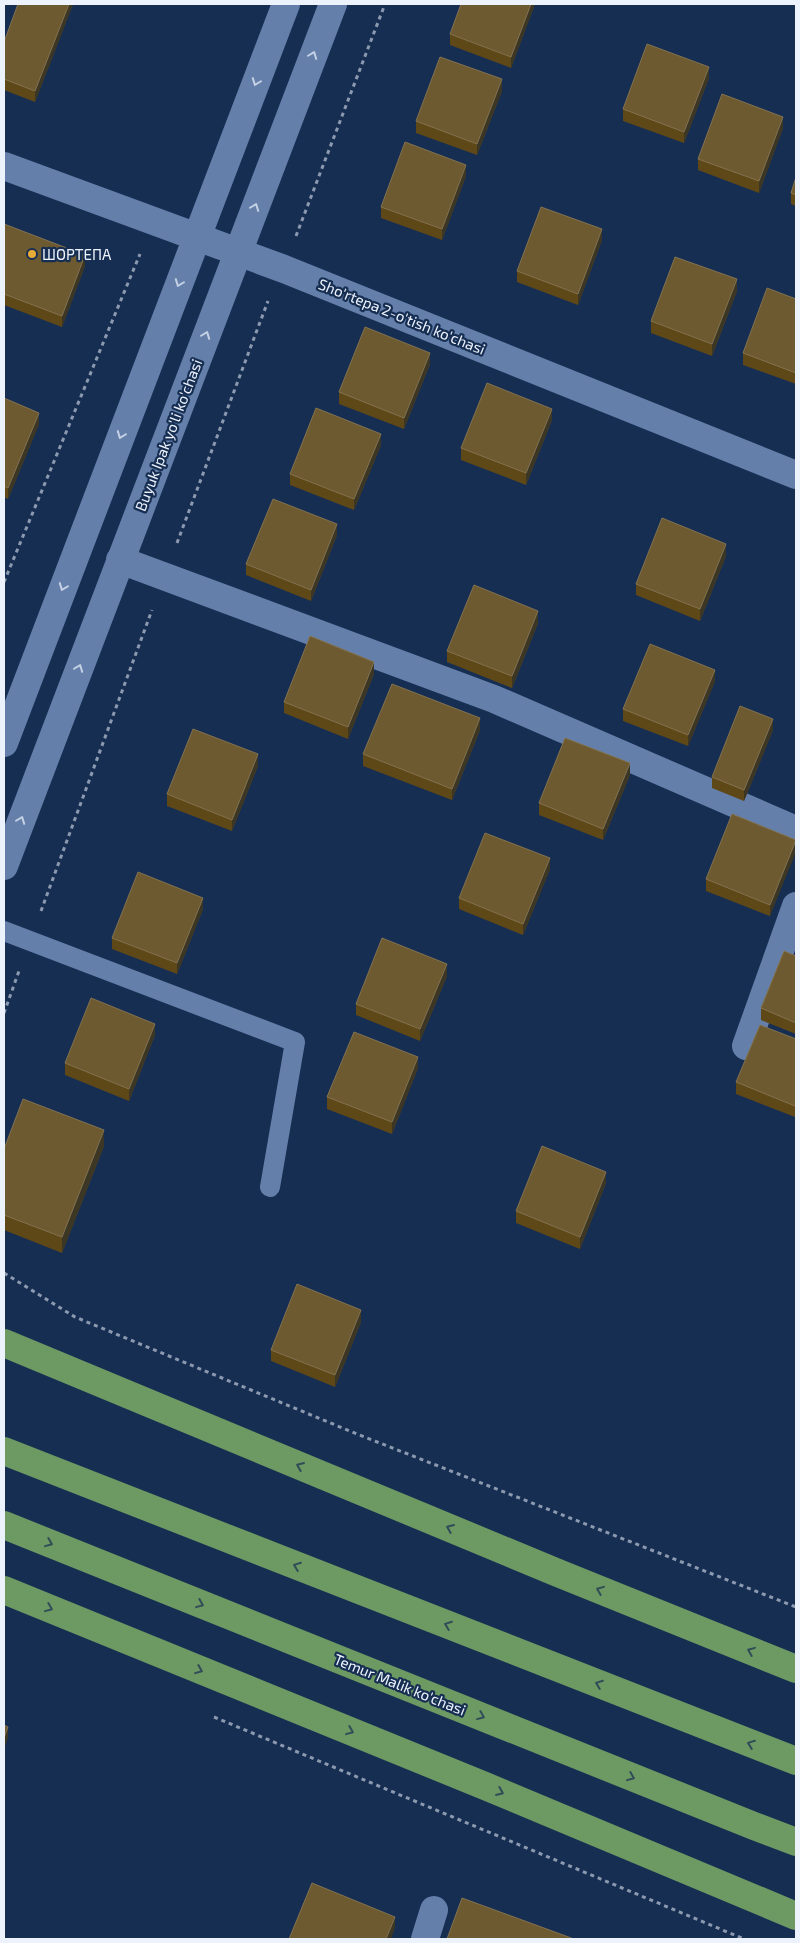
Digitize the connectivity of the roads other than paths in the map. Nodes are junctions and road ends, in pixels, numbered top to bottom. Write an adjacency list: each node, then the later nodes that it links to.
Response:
1 (286, 4): 4 (street, one-way to 4)
2 (333, 4): 5 (street, Buyuk Ipak yo'li ko'chasi, one-way to 2)
3 (4, 166): 4 (street, Sho'rtepa 2-o'tish ko'chasi)
4 (196, 238): 5 (street, Sho'rtepa 2-o'tish ko'chasi); 8 (street, one-way to 8)
5 (238, 252): 6 (street, Sho'rtepa 2-o'tish ko'chasi); 7 (street, Buyuk Ipak yo'li ko'chasi, one-way to 5)
6 (796, 475)
7 (120, 560): 9 (street); 10 (street, Buyuk Ipak yo'li ko'chasi, one-way to 7)
8 (4, 743)
9 (796, 830)
10 (4, 866)
11 (796, 906): 13 (street)
12 (4, 931): 14 (lane)
13 (746, 1046)
14 (270, 1187)
15 (4, 1343): 19 (highway, one-way to 15)
16 (4, 1451): 20 (highway, one-way to 16)
17 (4, 1525): 21 (highway, Temur Malik ko'chasi, one-way to 21)
18 (4, 1590): 23 (highway, one-way to 23)
19 (796, 1669)
20 (796, 1761)
21 (796, 1842)
22 (434, 1910): 24 (street)
23 (796, 1916)
24 (425, 1939)

